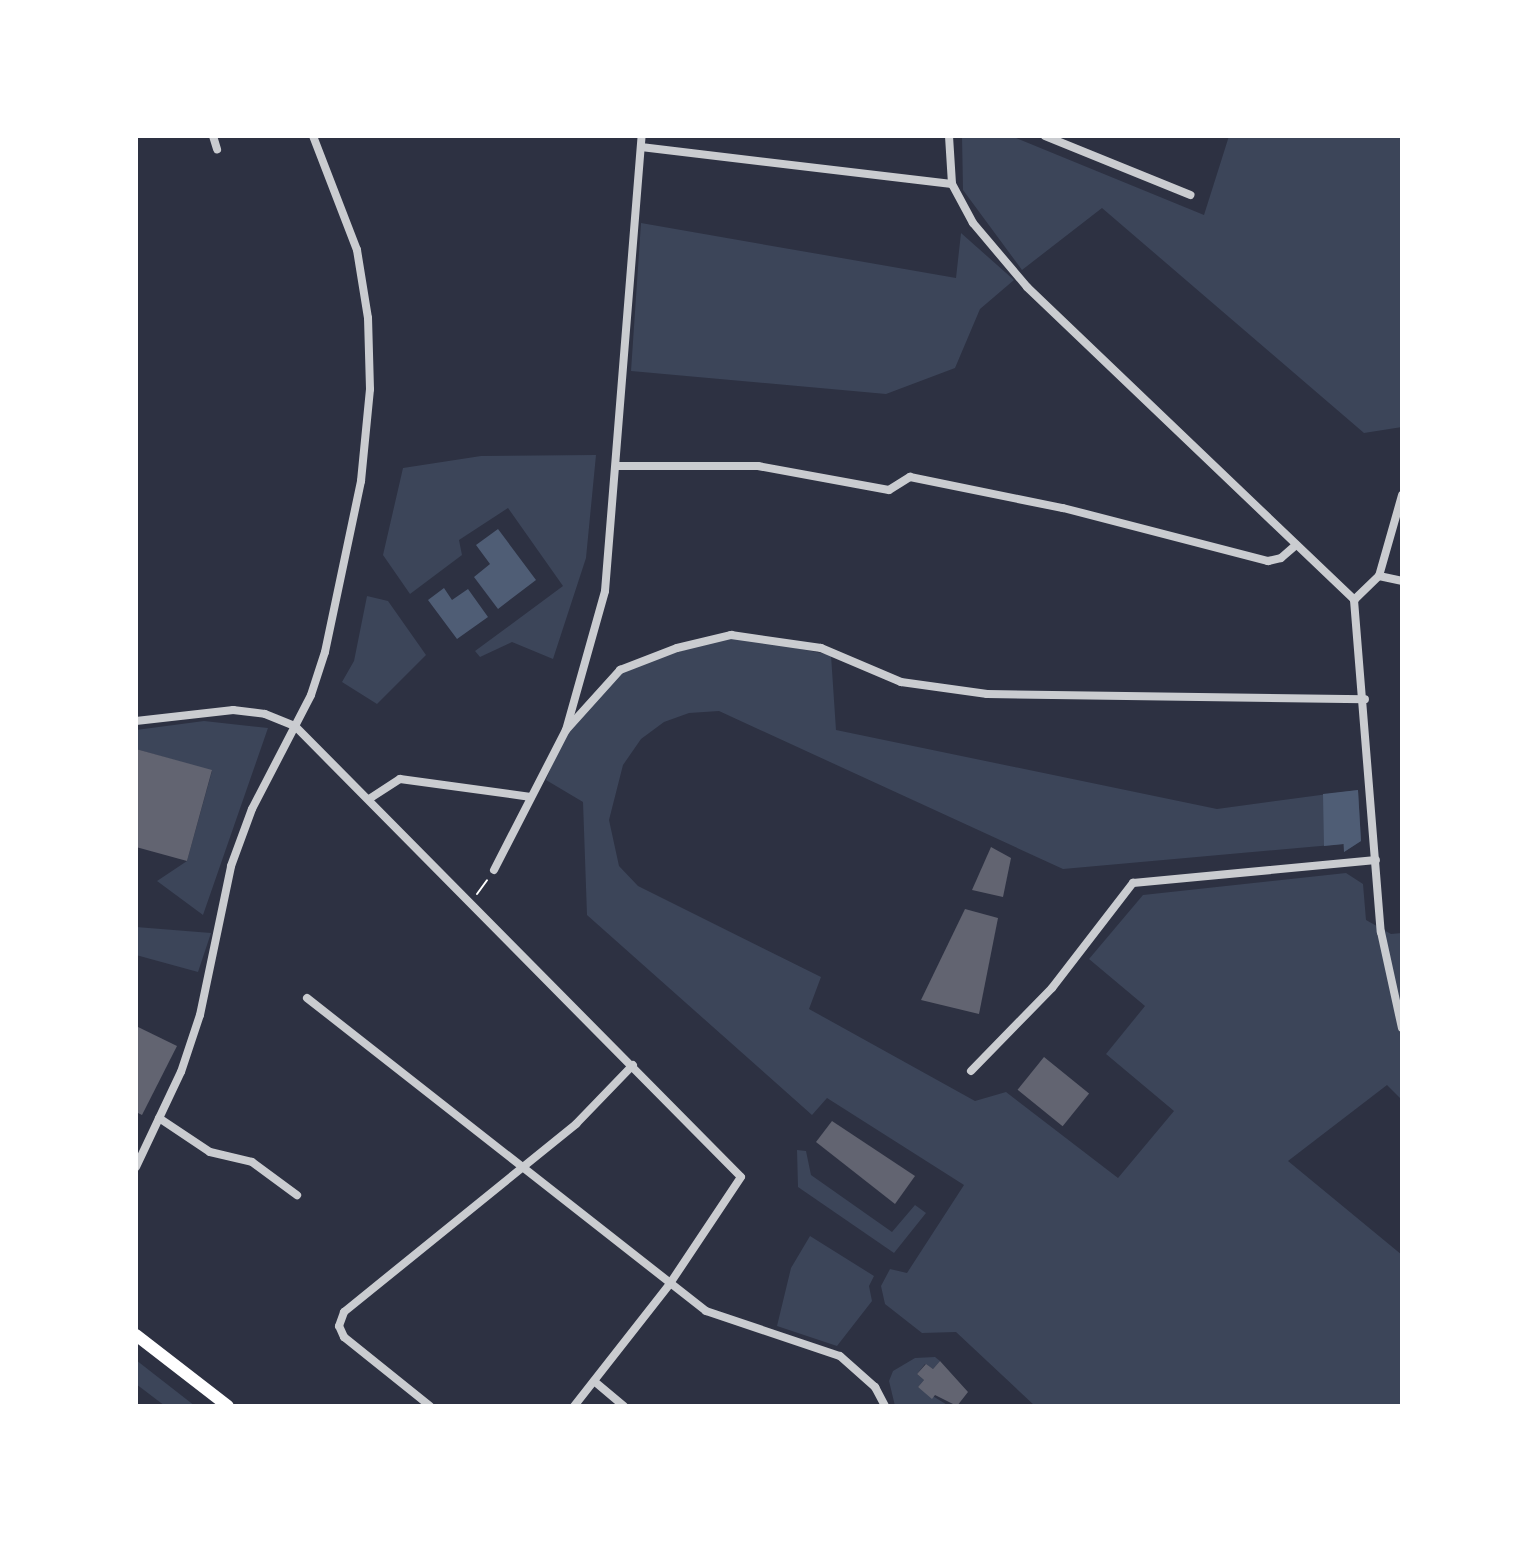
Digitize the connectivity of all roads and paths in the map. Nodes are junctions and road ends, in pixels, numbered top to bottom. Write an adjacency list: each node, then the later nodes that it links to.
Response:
1 (213, 136): 7 (street)
2 (313, 136): 18 (street)
3 (642, 136): 6 (street)
4 (949, 136): 8 (street)
5 (1045, 136): 9 (street)
6 (641, 147): 8 (street); 10 (street)
7 (217, 149)
8 (952, 184): 12 (street)
9 (1190, 195)
10 (618, 466): 12 (street); 19 (street)
11 (1402, 495): 13 (street)
12 (1296, 545): 15 (street)
13 (1379, 576): 14 (street); 15 (street)
14 (1402, 581)
15 (1354, 600): 16 (street)
16 (1365, 699): 19 (street); 22 (street)
17 (136, 721): 18 (street)
18 (295, 726): 21 (street); 29 (street)
19 (566, 730): 20 (street)
20 (531, 797): 21 (street); 23 (street)
21 (369, 799): 24 (street)
22 (1376, 860): 26 (street); 28 (street)
23 (494, 870): 24 (path)
24 (471, 901): 27 (street)
25 (307, 998): 31 (street)
26 (1402, 1028)
27 (633, 1065): 31 (street); 33 (street)
28 (971, 1071)
29 (159, 1118): 30 (street); 32 (street)
30 (136, 1167)
31 (521, 1170): 33 (street); 37 (street)
32 (297, 1195)
33 (669, 1285): 35 (street); 40 (street)
34 (136, 1335): 36 (main road)
35 (594, 1381): 38 (street); 39 (street)
36 (228, 1406)
37 (430, 1406)
38 (574, 1406)
39 (624, 1406)
40 (885, 1406)

